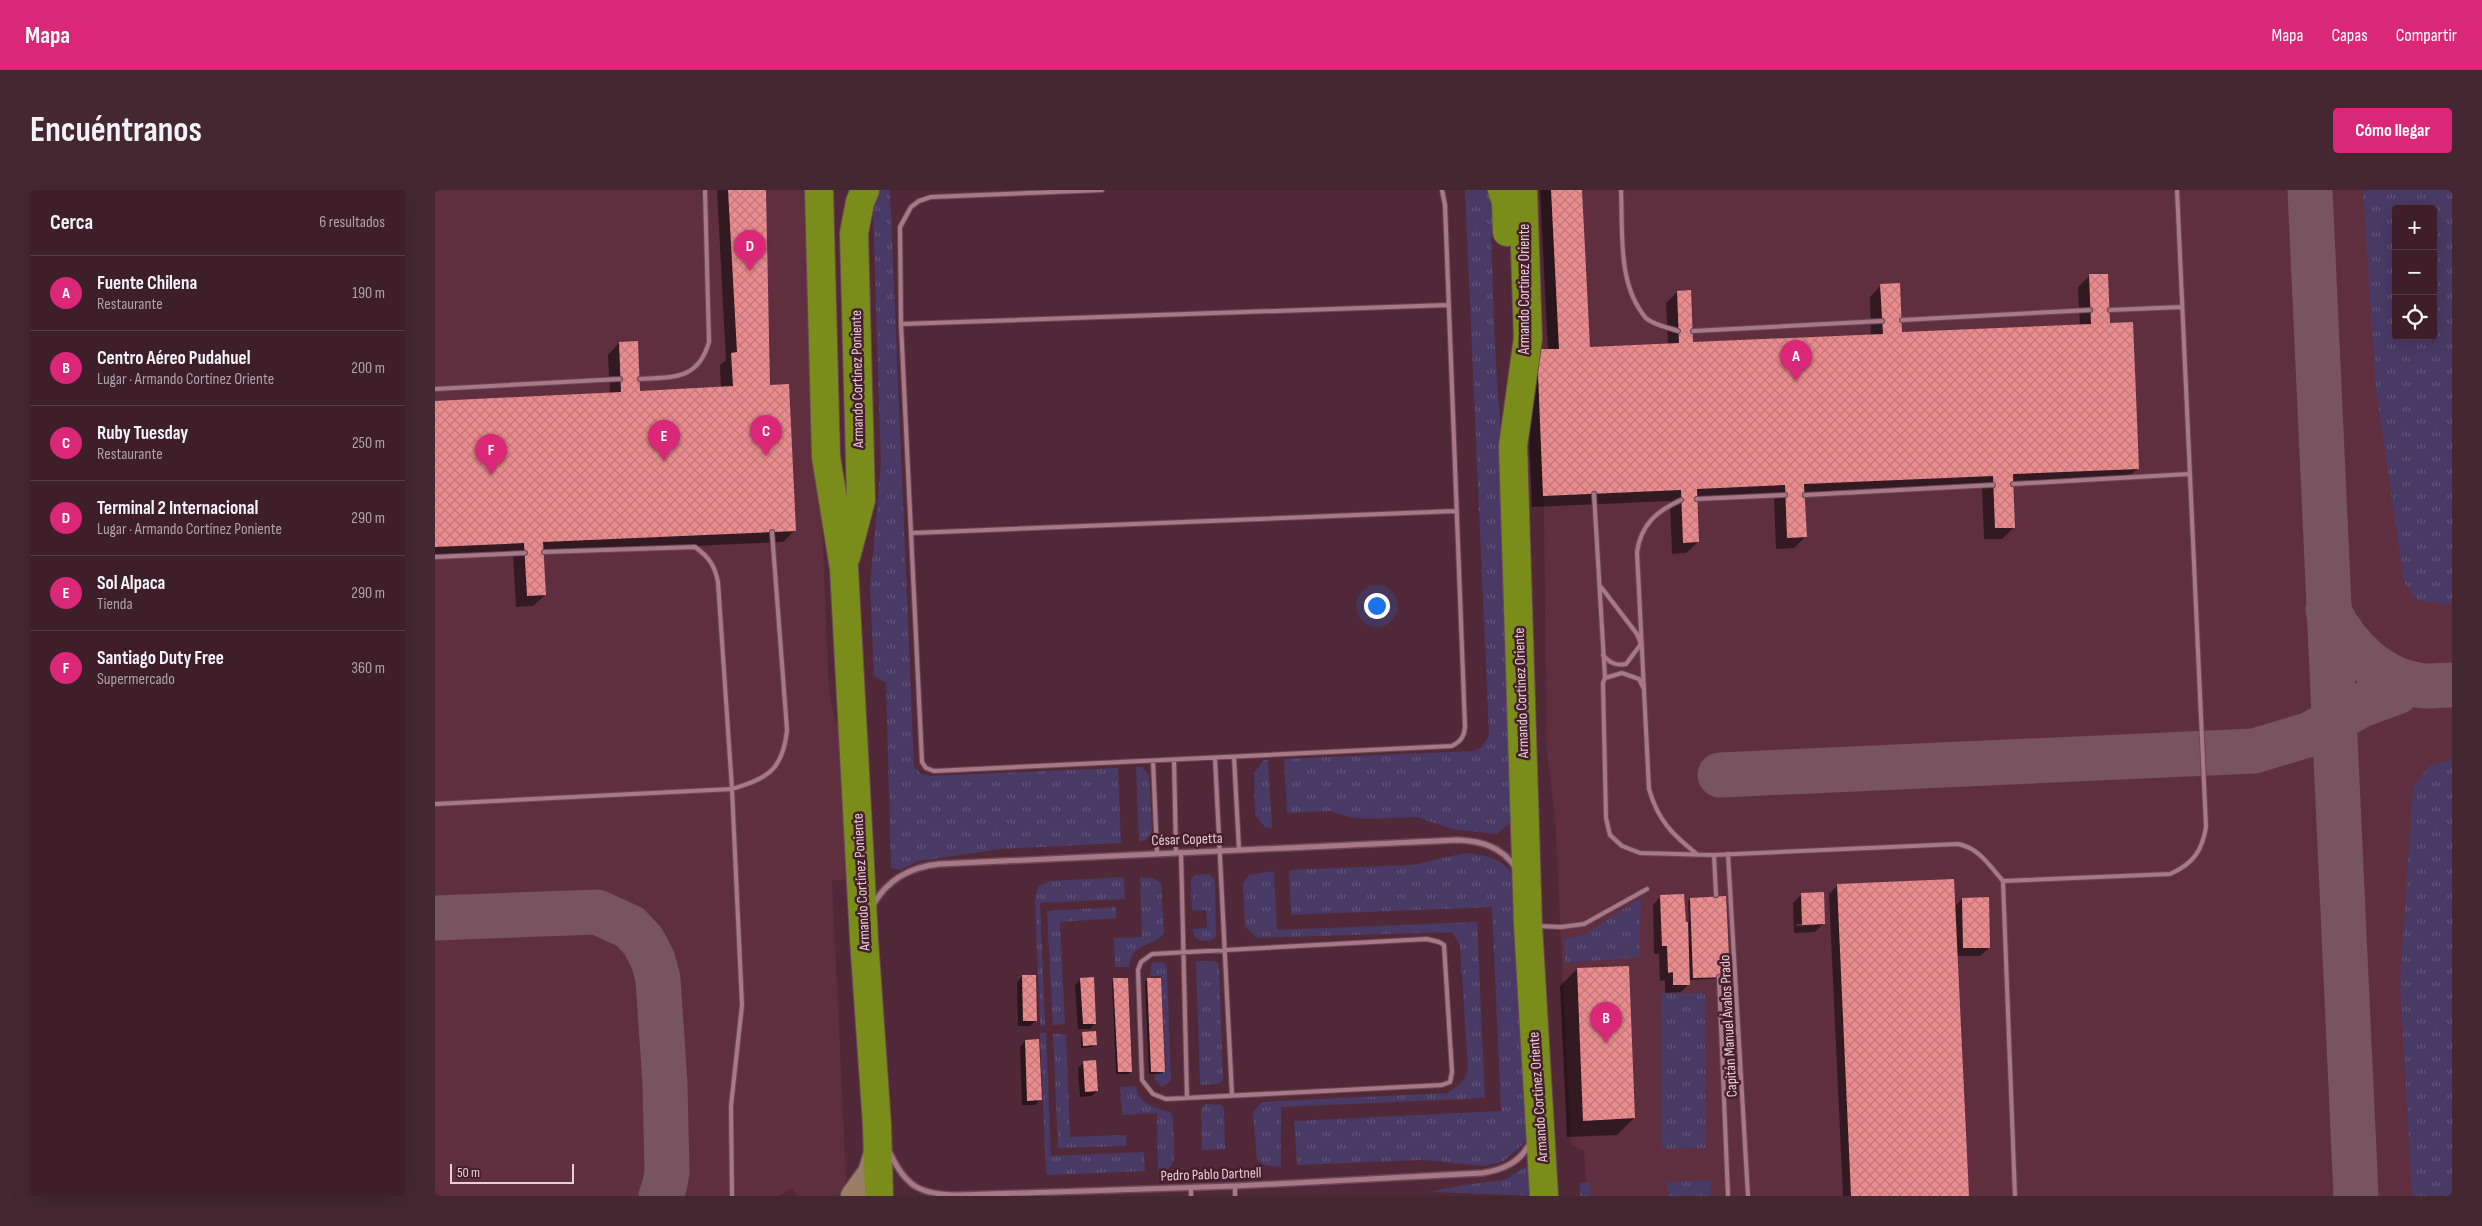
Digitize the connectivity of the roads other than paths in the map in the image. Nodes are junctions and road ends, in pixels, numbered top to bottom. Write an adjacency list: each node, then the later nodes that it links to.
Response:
1 (705, 190): 20 (lane)
2 (819, 190): 37 (highway, Armando Cortínez Poniente)
3 (865, 190): 37 (highway, Armando Cortínez Poniente)
4 (1102, 190): 16 (lane)
5 (1442, 190): 10 (lane)
6 (1502, 190): 22 (highway)
7 (1523, 190): 22 (highway, Armando Cortínez Oriente)
8 (1621, 190): 18 (lane)
9 (2177, 190): 11 (lane)
10 (1448, 305): 16 (lane); 31 (lane)
11 (2182, 307): 13 (lane); 23 (lane)
12 (2090, 310): 14 (lane)
13 (2109, 310)
14 (1901, 320)
15 (1882, 321): 17 (lane)
16 (901, 324): 33 (lane)
17 (1693, 331)
18 (1679, 332)
19 (620, 379): 21 (lane)
20 (640, 379)
21 (435, 389)
22 (1513, 446): 58 (highway, Armando Cortínez Oriente)
23 (2189, 474): 24 (lane); 56 (lane)
24 (2013, 484)
25 (1993, 485): 28 (lane)
26 (1594, 494): 38 (lane)
27 (1785, 495): 29 (lane)
28 (1805, 495)
29 (1697, 499)
30 (1681, 500): 39 (lane)
31 (1456, 511): 33 (lane); 43 (lane)
32 (773, 532): 47 (lane)
33 (913, 533): 46 (lane)
34 (544, 552): 47 (lane)
35 (525, 553): 36 (lane)
36 (435, 557)
37 (844, 568): 60 (highway, Armando Cortínez Poniente)
38 (1600, 587): 39 (lane); 40 (lane)
39 (1641, 644): 40 (lane); 42 (lane)
40 (1603, 655): 41 (lane)
41 (1605, 678): 42 (lane); 54 (lane)
42 (1644, 689): 54 (lane)
43 (1235, 757): 44 (lane); 49 (lane)
44 (1215, 758): 45 (lane); 50 (lane)
45 (1174, 760): 46 (lane); 52 (lane)
46 (1153, 761): 51 (lane)
47 (733, 789): 48 (lane); 74 (lane)
48 (435, 804)
49 (1239, 849): 50 (street, César Copetta); 58 (street, César Copetta)
50 (1219, 850): 52 (street, César Copetta); 62 (lane)
51 (1157, 852): 52 (street, César Copetta); 60 (street, César Copetta)
52 (1178, 852): 63 (lane)
53 (1728, 854): 55 (lane); 56 (lane); 65 (lane, Capitán Manuel Ávalos Prado)
54 (1698, 855): 55 (lane)
55 (1714, 855): 59 (lane)
56 (2003, 881): 82 (lane)
57 (1647, 889): 61 (lane)
58 (1526, 894): 61 (highway, Armando Cortínez Oriente)
59 (1716, 895)
60 (868, 921): 71 (highway, Armando Cortínez Poniente)
61 (1527, 925): 70 (highway, Armando Cortínez Oriente)
62 (1224, 950): 63 (lane); 68 (lane); 68 (lane)
63 (1182, 951): 69 (lane); 69 (lane)
64 (1719, 977): 66 (lane, Capitán Manuel Ávalos Prado)
65 (1738, 1027): 66 (lane); 67 (lane, Capitán Manuel Ávalos Prado)
66 (1723, 1048): 67 (lane); 80 (lane, Capitán Manuel Ávalos Prado)
67 (1741, 1076): 81 (lane, Capitán Manuel Ávalos Prado)
68 (1232, 1095): 69 (lane)
69 (1187, 1098)
70 (1539, 1103): 72 (street, Pedro Pablo Dartnell); 79 (highway, Armando Cortínez Oriente)
71 (881, 1140): 73 (street, Pedro Pablo Dartnell); 75 (street); 76 (highway, Armando Cortínez Poniente)
72 (1235, 1186): 73 (street, Pedro Pablo Dartnell); 78 (lane)
73 (1191, 1188): 77 (lane)
74 (732, 1196)
75 (854, 1196)
76 (879, 1196)
77 (1191, 1196)
78 (1235, 1196)
79 (1544, 1196)
80 (1728, 1196)
81 (1748, 1196)
82 (2015, 1196)

